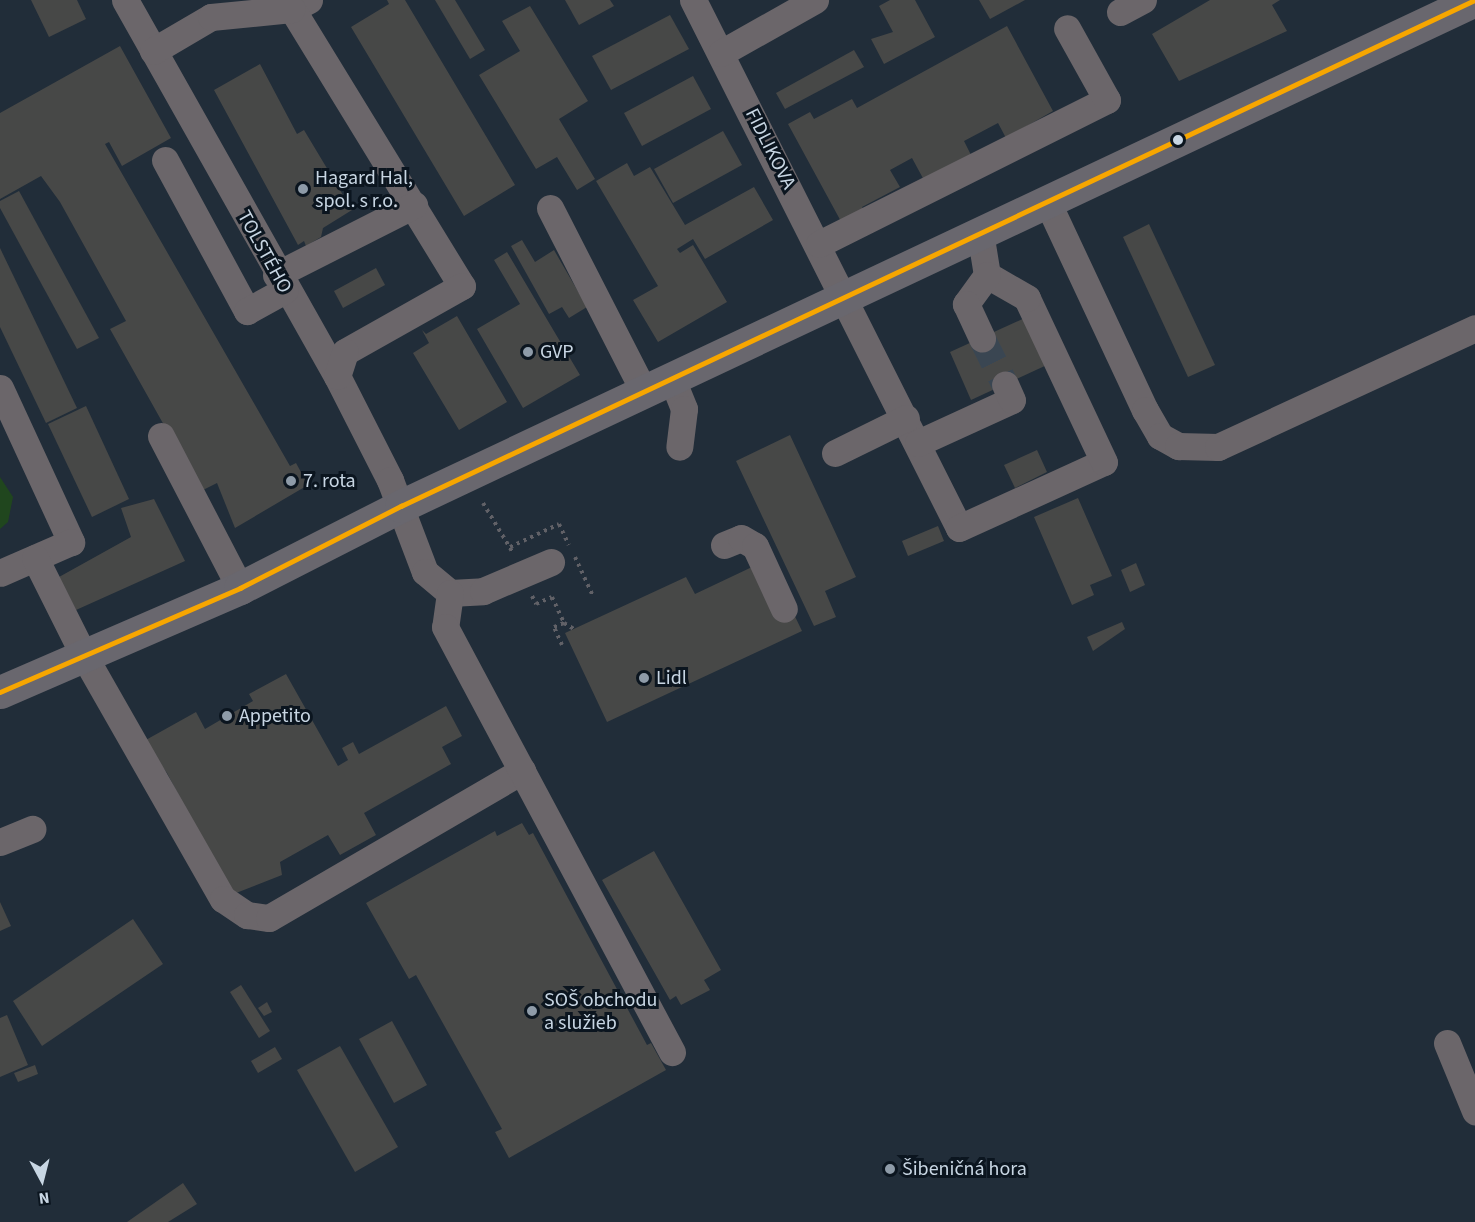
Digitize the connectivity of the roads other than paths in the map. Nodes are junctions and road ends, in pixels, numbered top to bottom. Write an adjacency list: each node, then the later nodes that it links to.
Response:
1 (125, 0): 7 (street, TOLSTÉHO)
2 (693, 0): 8 (street, FIDLIKOVA)
3 (815, 0): 8 (street)
4 (1463, 2): 10 (main road)
5 (300, 5): 7 (street); 11 (street)
6 (1067, 27): 14 (street)
7 (153, 51): 16 (street, TOLSTÉHO)
8 (721, 53): 14 (street, FIDLIKOVA)
9 (165, 160): 16 (street)
10 (1047, 201): 13 (main road); 18 (street)
11 (414, 205): 16 (street); 20 (street)
12 (550, 208): 22 (street)
13 (980, 232): 15 (street); 17 (main road)
14 (819, 244): 17 (street, FIDLIKOVA)
15 (987, 275): 19 (street); 27 (street, FIDLIKOVA)
16 (280, 282): 20 (street, TOLSTÉHO)
17 (847, 299): 22 (main road); 24 (street, FIDLIKOVA)
18 (1475, 328)
19 (982, 338)
20 (337, 376): 30 (street, TOLSTÉHO)
21 (1005, 384): 27 (street)
22 (658, 386): 28 (street); 30 (main road)
23 (0, 388): 25 (street)
24 (906, 418): 27 (street, FIDLIKOVA); 29 (street)
25 (7, 420): 32 (street)
26 (161, 436): 35 (street)
27 (918, 443)
28 (679, 447)
29 (835, 453)
30 (401, 506): 35 (main road); 36 (street, TOLSTÉHO)
31 (724, 545): 37 (street)
32 (35, 558): 34 (street); 38 (street)
33 (551, 562): 36 (street)
34 (0, 573)
35 (240, 588): 38 (main road)
36 (450, 593): 40 (street)
37 (784, 609)
38 (83, 654): 39 (main road); 40 (street)
39 (0, 692)
40 (522, 771): 44 (street)
41 (32, 829): 42 (street)
42 (0, 842)
43 (1447, 1043): 45 (street)
44 (672, 1052)
45 (1475, 1111)

